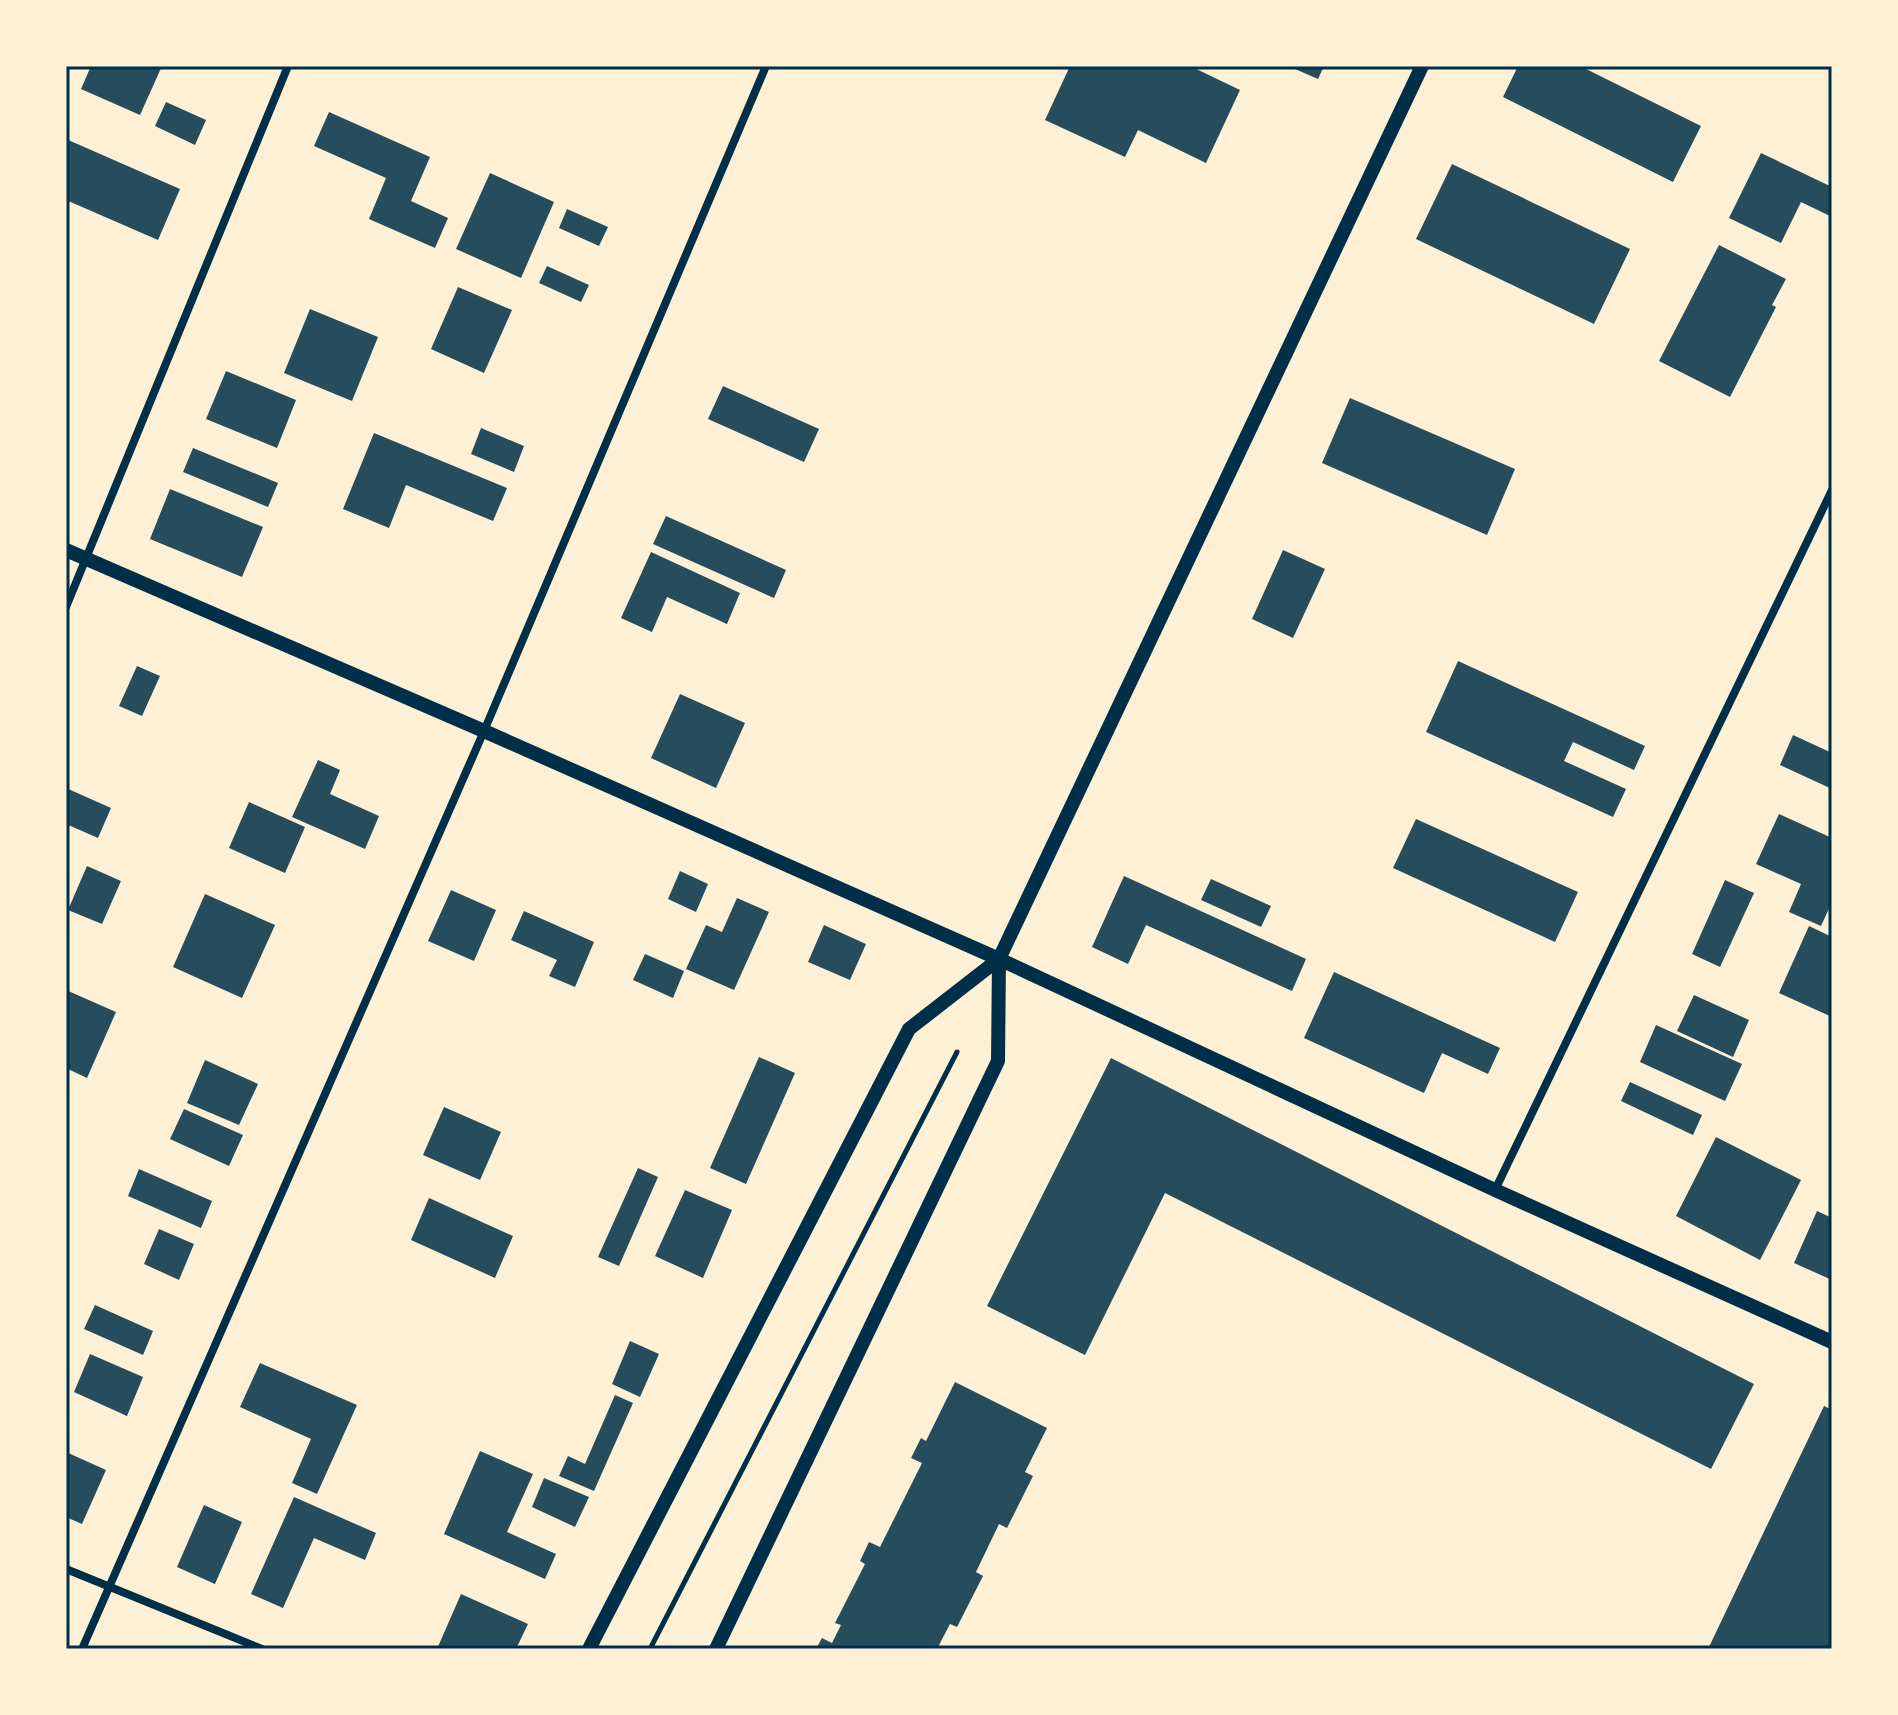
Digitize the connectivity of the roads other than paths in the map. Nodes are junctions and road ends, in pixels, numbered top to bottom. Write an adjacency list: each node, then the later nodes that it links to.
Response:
1 (288, 66): 6 (street)
2 (766, 66): 8 (street)
3 (1422, 66): 9 (street)
4 (1832, 490): 10 (street)
5 (66, 550): 6 (street)
6 (87, 558): 7 (street); 8 (street)
7 (66, 607)
8 (484, 731): 9 (street); 13 (street)
9 (999, 959): 10 (street); 16 (street); 17 (street)
10 (1495, 1190): 11 (street)
11 (1832, 1342)
12 (66, 1569): 13 (street)
13 (108, 1586): 14 (street); 15 (street)
14 (82, 1649)
15 (262, 1649)
16 (589, 1649)
17 (716, 1649)

